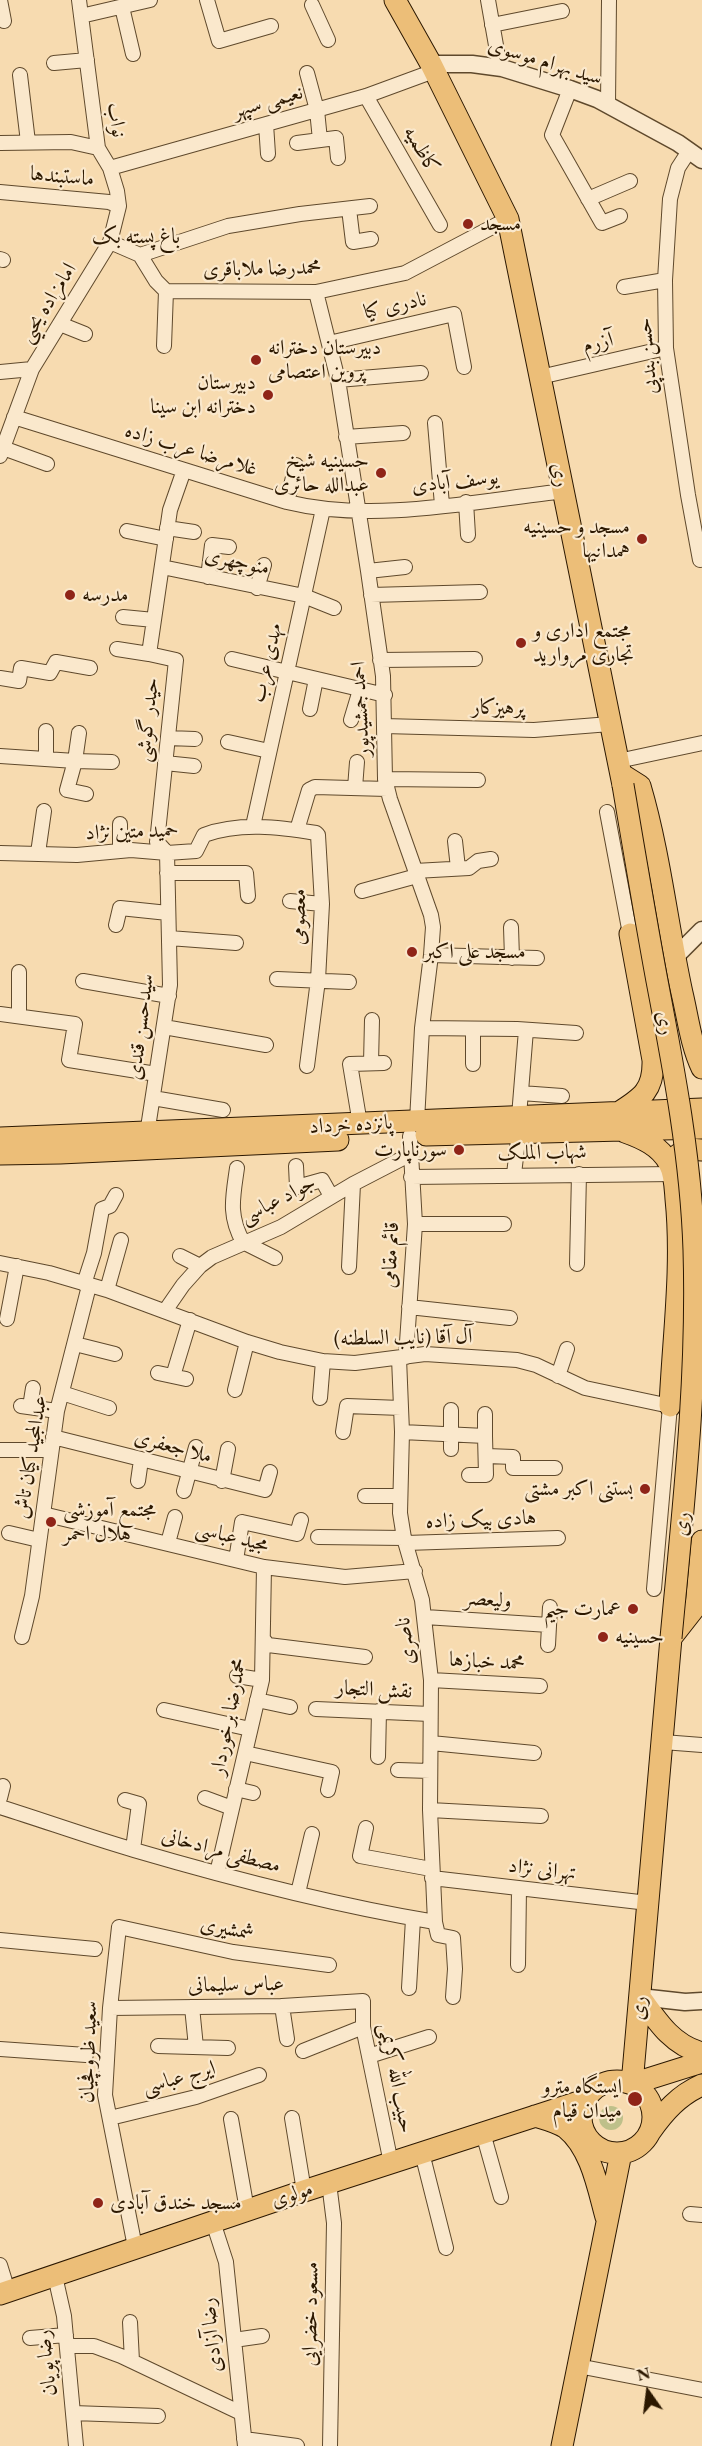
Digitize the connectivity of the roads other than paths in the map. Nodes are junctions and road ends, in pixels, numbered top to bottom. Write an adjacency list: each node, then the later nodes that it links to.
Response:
1 (0, 0): 12 (street)
2 (80, 0): 11 (street, نواب)
3 (150, 0): 9 (street)
4 (207, 0): 13 (street)
5 (394, 0): 19 (main road, ری)
6 (488, 0): 14 (street)
7 (609, 0): 25 (street)
8 (311, 3): 15 (street)
9 (122, 7): 11 (street); 16 (street)
10 (562, 10): 14 (street)
11 (81, 16): 17 (street, نواب)
12 (4, 21)
13 (271, 26)
14 (492, 26): 20 (street)
15 (328, 40)
16 (133, 54)
17 (87, 60): 18 (street); 32 (street, نواب)
18 (54, 63)
19 (433, 67): 20 (street, سید بهرام موسوی); 24 (street, نعیمی سپهر); 62 (main road, ری)
20 (500, 68): 23 (street, سید بهرام موسوی)
21 (307, 73): 26 (street)
22 (20, 75): 30 (street)
23 (570, 88): 25 (street, سید بهرام موسوی); 39 (street)
24 (366, 96): 26 (street, نعیمی سپهر); 45 (street, کاظمیه)
25 (608, 105): 34 (street, سید بهرام موسوی)
26 (317, 110): 27 (street, نعیمی سپهر); 28 (street)
27 (266, 124): 33 (street); 36 (street, نعیمی سپهر)
28 (320, 140): 31 (street); 35 (street)
29 (0, 142): 30 (street)
30 (28, 142): 32 (street)
31 (297, 143)
32 (98, 148): 36 (street, نواب)
33 (268, 154)
34 (695, 156): 49 (street, حسن بندپی)
35 (338, 158)
36 (110, 168): 40 (street, نواب)
37 (630, 181): 39 (street)
38 (0, 192): 40 (street, ماستبندها)
39 (588, 198): 43 (street)
40 (119, 206): 47 (street, نواب)
41 (370, 206): 42 (street, محمدرضا ملاباقری)
42 (349, 209): 46 (street); 48 (street, محمدرضا ملاباقری)
43 (620, 216)
44 (498, 224): 52 (street, محمدرضا ملاباقری)
45 (440, 225)
46 (371, 239)
47 (110, 243): 48 (street); 53 (street, امامزاده یحیی)
48 (140, 255): 51 (street)
49 (665, 280): 50 (street); 57 (street, حسن بندپی)
50 (624, 287)
51 (166, 291): 52 (street, محمدرضا ملاباقری); 56 (street)
52 (316, 292): 55 (street, احمد جمشیدپور)
53 (60, 324): 54 (street); 59 (street, امامزاده یحیی)
54 (85, 334)
55 (328, 343): 58 (street, نادری کیا); 63 (street, احمد جمشیدپور)
56 (164, 346)
57 (666, 348): 62 (street, آزرم); 74 (street, حسن بندپی)
58 (464, 367)
59 (32, 369): 60 (street); 64 (street, امامزاده یحیی)
60 (0, 372)
61 (421, 372): 63 (street)
62 (540, 377): 111 (main road, ری)
63 (338, 380): 67 (street, احمد جمشیدپور)
64 (14, 417): 68 (street, امامزاده یحیی); 71 (street, غلامرضا عرب زاده)
65 (435, 423): 77 (street)
66 (403, 433): 67 (street)
67 (346, 438): 79 (street, احمد جمشیدپور)
68 (1, 452): 69 (street)
69 (47, 464)
70 (296, 465): 75 (street)
71 (184, 470): 75 (street, غلامرضا عرب زاده); 82 (street, حیدر گوشی)
72 (557, 492): 76 (street, یوسف آبادی)
73 (702, 494): 74 (street)
74 (688, 495): 85 (street, حسن بندپی)
75 (287, 502): 78 (street, غلامرضا عرب زاده)
76 (466, 502): 77 (street, یوسف آبادی); 83 (street)
77 (442, 505): 79 (street, یوسف آبادی)
78 (323, 509): 79 (street, غلامرضا عرب زاده); 94 (street, مهدی عرب)
79 (357, 512): 89 (street, احمد جمشیدپور)
80 (127, 531): 82 (street)
81 (194, 532): 82 (street)
82 (163, 535): 86 (street, حیدر گوشی)
83 (468, 536)
84 (229, 547): 90 (street)
85 (700, 560)
86 (158, 563): 90 (street, منوچهری); 97 (street, حیدر گوشی)
87 (264, 565): 91 (street)
88 (405, 567): 89 (street)
89 (368, 571): 93 (street, احمد جمشیدپور)
90 (208, 578): 91 (street, منوچهری)
91 (257, 588): 94 (street, منوچهری)
92 (480, 592): 93 (street)
93 (371, 595): 102 (street, احمد جمشیدپور)
94 (304, 596): 95 (street, منوچهری); 104 (street, مهدی عرب)
95 (334, 608)
96 (123, 617): 97 (street)
97 (154, 620): 99 (street, حیدر گوشی)
98 (117, 649): 99 (street)
99 (149, 654): 115 (street, حیدر گوشی)
100 (232, 659): 104 (street)
101 (475, 659): 102 (street)
102 (380, 660): 108 (street, احمد جمشیدپور)
103 (90, 668): 105 (street)
104 (286, 672): 106 (street); 119 (street, مهدی عرب)
105 (0, 678)
106 (316, 679): 107 (street); 109 (street)
107 (360, 690): 108 (street); 110 (street)
108 (385, 695): 112 (street, احمد جمشیدپور)
109 (310, 709)
110 (351, 720)
111 (610, 724): 112 (street, پرهیزکار); 127 (main road, ری)
112 (384, 726): 129 (street, احمد جمشیدپور)
113 (46, 730): 121 (street)
114 (79, 733): 122 (street)
115 (168, 738): 116 (street); 125 (street, حیدر گوشی)
116 (195, 739)
117 (228, 742): 119 (street)
118 (702, 743): 127 (street)
119 (269, 751): 135 (street, مهدی عرب)
120 (0, 756): 121 (street)
121 (46, 759): 122 (street)
122 (75, 761): 123 (street); 131 (street)
123 (112, 762)
124 (357, 762): 130 (street)
125 (165, 763): 126 (street); 141 (street, حیدر گوشی)
126 (194, 766)
127 (621, 773): 158 (main road); 279 (main road, ری, bridge)
128 (478, 780): 129 (street)
129 (386, 784): 130 (street); 145 (street, احمد جمشیدپور)
130 (355, 788): 136 (street)
131 (86, 794)
132 (44, 811): 140 (street)
133 (607, 812): 154 (street)
134 (120, 824): 138 (street)
135 (253, 826): 136 (street, معصومی); 141 (street, حمید متین نژاد)
136 (297, 830): 149 (street, معصومی)
137 (455, 842): 143 (street)
138 (120, 851): 140 (street, حمید متین نژاد); 141 (street, حمید متین نژاد)
139 (0, 853): 140 (street, حمید متین نژاد)
140 (38, 853)
141 (167, 853): 144 (street, سیدحسن قندی)
142 (491, 859): 143 (street)
143 (458, 868): 145 (street)
144 (167, 873): 147 (street); 150 (street, سیدحسن قندی)
145 (416, 873): 146 (street); 157 (street, احمد جمشیدپور)
146 (362, 891)
147 (248, 896)
148 (290, 901): 149 (street)
149 (322, 904): 163 (street, معصومی)
150 (168, 913): 151 (street); 155 (street, سیدحسن قندی)
151 (116, 925)
152 (511, 927): 159 (street)
153 (702, 930): 158 (street)
154 (630, 934): 185 (main road)
155 (169, 938): 156 (street); 166 (street, سیدحسن قندی)
156 (236, 943)
157 (431, 955): 159 (street); 171 (street, احمد جمشیدپور)
158 (675, 957): 178 (main road)
159 (512, 958): 160 (street)
160 (537, 958)
161 (19, 972): 168 (street)
162 (277, 979): 163 (street)
163 (318, 980): 165 (street); 177 (street, معصومی)
164 (83, 981): 166 (street)
165 (349, 982)
166 (169, 996): 170 (street, سیدحسن قندی)
167 (0, 1014): 168 (street)
168 (19, 1017): 179 (street)
169 (372, 1020): 186 (street)
170 (164, 1027): 175 (street); 179 (street, سیدحسن قندی)
171 (422, 1028): 172 (street); 190 (street, احمد جمشیدپور)
172 (473, 1030): 173 (street); 176 (street)
173 (526, 1030): 174 (street); 180 (street)
174 (576, 1034)
175 (266, 1045)
176 (473, 1064)
177 (307, 1066)
178 (702, 1068)
179 (156, 1076): 182 (street, سیدحسن قندی)
180 (521, 1093): 181 (street); 187 (street)
181 (562, 1096)
182 (153, 1098): 184 (street); 189 (street, سیدحسن قندی)
183 (702, 1109): 185 (main road, پانزده خرداد)
184 (223, 1110)
185 (617, 1121): 187 (main road, پانزده خرداد); 188 (main road, پانزده خرداد); 199 (main road)
186 (360, 1124): 189 (main road, پانزده خرداد); 190 (main road, پانزده خرداد)
187 (519, 1124): 190 (main road, پانزده خرداد); 197 (street)
188 (702, 1128)
189 (147, 1134): 192 (main road, پانزده خرداد)
190 (412, 1137): 192 (main road, پانزده خرداد); 200 (street, قائم مقامی); 201 (street, جواد عباسی)
191 (0, 1138): 192 (main road, پانزده خرداد)
192 (78, 1144): 194 (main road, پانزده خرداد)
193 (702, 1150): 199 (main road)
194 (0, 1154)
195 (296, 1167): 203 (street)
196 (237, 1168): 207 (street)
197 (514, 1174): 198 (street, شهاب الملک); 200 (street, شهاب الملک)
198 (579, 1174): 199 (street, شهاب الملک); 211 (street)
199 (674, 1174): 234 (main road)
200 (411, 1177): 204 (street, قائم مقامی)
201 (353, 1184): 203 (street, جواد عباسی); 214 (street)
202 (116, 1195): 215 (street, عبدالمجید کیان تاش)
203 (331, 1196): 207 (street, جواد عباسی)
204 (415, 1224): 205 (street); 217 (street, قائم مقامی)
205 (504, 1224)
206 (121, 1240): 216 (street)
207 (243, 1242): 209 (street); 213 (street, جواد عباسی)
208 (180, 1256): 213 (street)
209 (275, 1258)
210 (0, 1263): 212 (street, آل آقا (نایب السلطنه))
211 (577, 1264)
212 (17, 1266): 215 (street, آل آقا (نایب السلطنه)); 220 (street)
213 (200, 1266): 218 (street, جواد عباسی)
214 (349, 1266)
215 (86, 1285): 216 (street, آل آقا (نایب السلطنه)); 223 (street, عبدالمجید کیان تاش)
216 (106, 1290): 218 (street, آل آقا (نایب السلطنه))
217 (409, 1307): 219 (street); 226 (street, قائم مقامی)
218 (165, 1311): 221 (street, آل آقا (نایب السلطنه))
219 (510, 1318)
220 (7, 1319)
221 (190, 1320): 222 (street, آل آقا (نایب السلطنه)); 228 (street)
222 (247, 1342): 227 (street, آل آقا (نایب السلطنه)); 231 (street)
223 (75, 1344): 225 (street); 232 (street, عبدالمجید کیان تاش)
224 (567, 1349): 229 (street)
225 (115, 1354)
226 (403, 1357): 227 (street, آل آقا (نایب السلطنه)); 229 (street, آل آقا (نایب السلطنه)); 236 (street, ناصری)
227 (323, 1360): 233 (street)
228 (158, 1373)
229 (558, 1376): 234 (street, آل آقا (نایب السلطنه))
230 (33, 1388): 238 (street)
231 (235, 1390)
232 (62, 1394): 235 (street); 238 (street, عبدالمجید کیان تاش)
233 (320, 1398)
234 (670, 1406): 274 (street)
235 (109, 1408)
236 (401, 1408): 240 (street); 241 (street, ناصری)
237 (451, 1410): 242 (street)
238 (57, 1411): 244 (street, عبدالمجید کیان تاش)
239 (485, 1414): 243 (street)
240 (343, 1432)
241 (402, 1432): 242 (street); 259 (street, ناصری)
242 (451, 1434): 243 (street); 247 (street)
243 (485, 1436): 249 (street)
244 (52, 1443): 248 (street, ملا جعفری); 250 (street, ملا جعفری); 260 (street, عبدالمجید کیان تاش)
245 (196, 1447): 253 (street)
246 (228, 1449): 256 (street)
247 (452, 1449)
248 (0, 1450)
249 (487, 1456): 251 (street); 254 (street)
250 (141, 1460): 253 (street, ملا جعفری); 255 (street)
251 (555, 1468)
252 (270, 1472): 256 (street, ملا جعفری)
253 (189, 1473): 256 (street, ملا جعفری); 257 (street)
254 (469, 1475)
255 (138, 1481)
256 (222, 1481)
257 (184, 1491)
258 (365, 1496): 259 (street)
259 (400, 1496): 267 (street, ناصری)
260 (43, 1514): 266 (street, عبدالمجید کیان تاش); 269 (street, مجید عباسی)
261 (175, 1516): 269 (street)
262 (301, 1520): 270 (street)
263 (9, 1533): 266 (street)
264 (318, 1537): 267 (street, هادی بیک زاده)
265 (558, 1538): 267 (street, هادی بیک زاده)
266 (39, 1540): 278 (street, عبدالمجید کیان تاش)
267 (405, 1540): 272 (street, ناصری)
268 (702, 1541): 273 (main road)
269 (168, 1543): 270 (street, مجید عباسی)
270 (236, 1560): 271 (street, مجید عباسی)
271 (264, 1567): 272 (street, مجید عباسی); 280 (street, محمدرضا برخوردار)
272 (415, 1571): 276 (street, ناصری)
273 (700, 1581): 279 (main road)
274 (654, 1589)
275 (550, 1607): 277 (street)
276 (425, 1617): 277 (street, ولیعصر); 285 (street, ناصری)
277 (549, 1626): 281 (street)
278 (22, 1637)
279 (671, 1638): 294 (main road, ری)
280 (264, 1640): 282 (street); 284 (street, محمدرضا برخوردار)
281 (548, 1645)
282 (365, 1657)
283 (237, 1676): 284 (street)
284 (262, 1680): 287 (street, محمدرضا برخوردار)
285 (431, 1680): 286 (street, محمد خبازها); 292 (street, ناصری)
286 (540, 1686)
287 (257, 1700): 288 (street); 293 (street, محمدرضا برخوردار)
288 (290, 1707)
289 (316, 1709): 291 (street, نقش التجار)
290 (165, 1710): 293 (street)
291 (379, 1711): 292 (street, نقش التجار); 299 (street)
292 (430, 1714): 295 (street, ناصری)
293 (250, 1729): 297 (street, محمدرضا برخوردار)
294 (663, 1742): 296 (street); 318 (main road, ری)
295 (431, 1743): 298 (street); 301 (street, ناصری)
296 (702, 1745)
297 (244, 1753): 302 (street, محمدرضا برخوردار); 303 (street)
298 (534, 1753)
299 (378, 1757)
300 (398, 1770): 301 (street)
301 (430, 1771): 309 (street, ناصری)
302 (236, 1789): 304 (street); 308 (street, محمدرضا برخوردار)
303 (328, 1790)
304 (253, 1793)
305 (205, 1798): 308 (street)
306 (125, 1800): 313 (street)
307 (0, 1807): 313 (street, مصطفی مرادخانی)
308 (232, 1808): 314 (street, محمدرضا برخوردار)
309 (430, 1810): 310 (street); 315 (street, ناصری)
310 (540, 1816)
311 (366, 1828): 315 (street, تهرانی نژاد)
312 (312, 1834): 317 (street)
313 (133, 1850): 314 (street, مصطفی مرادخانی)
314 (217, 1873): 317 (street, مصطفی مرادخانی)
315 (432, 1874): 316 (street, تهرانی نژاد); 320 (street, ناصری)
316 (519, 1888): 318 (street, تهرانی نژاد); 325 (street)
317 (298, 1893): 319 (street, مصطفی مرادخانی)
318 (648, 1903): 328 (main road, ری)
319 (413, 1919): 320 (street, مصطفی مرادخانی); 326 (street)
320 (435, 1922): 327 (street)
321 (118, 1927): 324 (street, شمشیری); 333 (street, سعید ظروفچیان)
322 (0, 1940): 323 (street)
323 (95, 1949)
324 (329, 1965)
325 (518, 1965)
326 (409, 1988)
327 (453, 1996)
328 (640, 1997): 330 (street); 342 (main road); 347 (main road, ری)
329 (363, 2001): 331 (street, عباس سلیمانی); 334 (street, حبیب الله کریمی)
330 (702, 2001)
331 (282, 2006): 332 (street, عباس سلیمانی); 336 (street)
332 (192, 2007): 333 (street, عباس سلیمانی); 338 (street)
333 (110, 2008): 351 (street, سعید ظروفچیان)
334 (363, 2027): 341 (street); 344 (street, حبیب الله کریمی)
335 (429, 2037): 344 (street)
336 (287, 2039)
337 (158, 2046): 338 (street)
338 (196, 2047): 339 (street)
339 (228, 2048)
340 (0, 2049): 343 (street)
341 (303, 2051)
342 (702, 2053)
343 (86, 2055)
344 (369, 2056): 358 (street, حبیب الله کریمی)
345 (702, 2062): 347 (main road)
346 (259, 2075): 351 (street, ایرج عباسی)
347 (632, 2084): 349 (main road); 355 (main road)
348 (702, 2085): 355 (main road)
349 (585, 2100): 350 (main road, مولوی); 357 (main road)
350 (535, 2116): 354 (main road, مولوی); 363 (main road)
351 (110, 2118): 365 (street, سعید ظروفچیان)
352 (292, 2118): 360 (street)
353 (231, 2120): 362 (street)
354 (483, 2133): 356 (main road, مولوی); 361 (street)
355 (650, 2133): 357 (main road)
356 (422, 2153): 358 (main road, مولوی); 366 (street)
357 (621, 2153): 363 (main road)
358 (391, 2163): 359 (main road, مولوی)
359 (329, 2183): 360 (main road, مولوی); 384 (street, مسعود خضرایی)
360 (304, 2191): 362 (main road, مولوی)
361 (501, 2197)
362 (247, 2210): 364 (main road, مولوی)
363 (607, 2221): 376 (main road)
364 (213, 2222): 365 (main road, مولوی); 374 (street, رضا آزادی)
365 (135, 2247): 368 (main road, مولوی)
366 (446, 2248)
367 (0, 2265): 369 (street)
368 (55, 2276): 369 (main road, مولوی); 373 (street, رضا پویان)
369 (4, 2293)
370 (130, 2322): 375 (street)
371 (262, 2336): 374 (street)
372 (30, 2338): 373 (street)
373 (66, 2340): 375 (street); 378 (street, رضا پویان)
374 (234, 2340): 379 (street, رضا آزادی)
375 (132, 2361): 379 (street)
376 (578, 2366): 377 (street); 385 (main road)
377 (702, 2390)
378 (73, 2413): 380 (street); 382 (street, رضا پویان)
379 (241, 2414): 381 (street, رضا آزادی)
380 (158, 2416)
381 (244, 2443): 383 (street)
382 (76, 2446)
383 (297, 2446)
384 (330, 2446)
385 (562, 2446)

